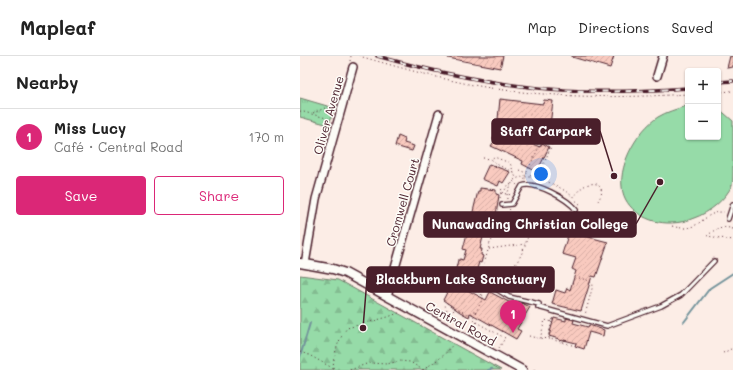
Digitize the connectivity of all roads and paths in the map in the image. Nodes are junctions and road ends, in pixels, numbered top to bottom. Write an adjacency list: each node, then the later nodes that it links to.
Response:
1 (359, 56): 7 (path)
2 (663, 56): 4 (street)
3 (353, 67): 9 (street, Oliver Avenue)
4 (657, 76)
5 (733, 91): 6 (path)
6 (721, 92)
7 (685, 94)
8 (300, 111): 10 (path)
9 (341, 111): 10 (path); 12 (street, Oliver Avenue)
10 (312, 114): 12 (path)
11 (439, 114): 57 (street, Cromwell Court)
12 (338, 122): 51 (street, Oliver Avenue)
13 (537, 138): 13 (path); 15 (path)
14 (526, 140): 15 (path)
15 (536, 143): 20 (path); 22 (path)
16 (483, 158): 17 (path)
17 (491, 159): 19 (path); 19 (path)
18 (519, 170): 20 (path)
19 (514, 172): 23 (path)
20 (526, 173): 21 (path); 22 (path)
21 (524, 178): 22 (path); 23 (path); 25 (path)
22 (538, 178): 32 (path)
23 (516, 179): 24 (path)
24 (513, 181): 26 (path); 28 (path)
25 (530, 181)
26 (511, 185): 29 (path); 30 (path)
27 (502, 187): 29 (path)
28 (520, 188): 31 (lane); 39 (lane)
29 (502, 194): 30 (path); 33 (path)
30 (508, 194): 31 (path)
31 (517, 195): 37 (lane)
32 (573, 197): 34 (path); 38 (path)
33 (500, 198)
34 (598, 201)
35 (733, 204): 41 (lane)
36 (502, 205): 37 (lane)
37 (510, 205): 49 (path)
38 (582, 205)
39 (576, 210)
40 (572, 214): 48 (path)
41 (730, 214): 42 (lane); 43 (path)
42 (728, 219)
43 (672, 226)
44 (733, 229): 47 (path)
45 (592, 237): 45 (path); 46 (path)
46 (594, 238)
47 (733, 240)
48 (525, 244): 49 (path); 55 (path)
49 (488, 249): 55 (path)
50 (714, 261): 64 (lane)
51 (302, 264): 57 (street, Central Road)
52 (580, 278): 64 (path)
53 (454, 280): 56 (path)
54 (468, 281): 55 (lane)
55 (486, 284): 56 (path); 60 (lane)
56 (481, 295): 61 (path)
57 (387, 296): 58 (street, Central Road)
58 (406, 306): 66 (street, Central Road); 75 (path)
59 (455, 308): 61 (path); 62 (path); 63 (path)
60 (555, 312): 64 (lane); 65 (path)
61 (476, 313): 71 (path)
62 (443, 317)
63 (448, 320)
64 (584, 320)
65 (552, 322): 68 (path); 69 (path)
66 (458, 335): 79 (path); 80 (street, Central Road)
67 (530, 336): 68 (path)
68 (540, 338): 69 (path)
69 (550, 339): 70 (path)
70 (575, 342)
71 (499, 348)
72 (733, 348): 74 (path)
73 (300, 352): 75 (path)
74 (723, 353)
75 (333, 368): 77 (path)
76 (535, 368): 81 (path)
77 (336, 370)
78 (350, 370): 79 (path)
79 (423, 370)
80 (522, 370)
81 (534, 370)

